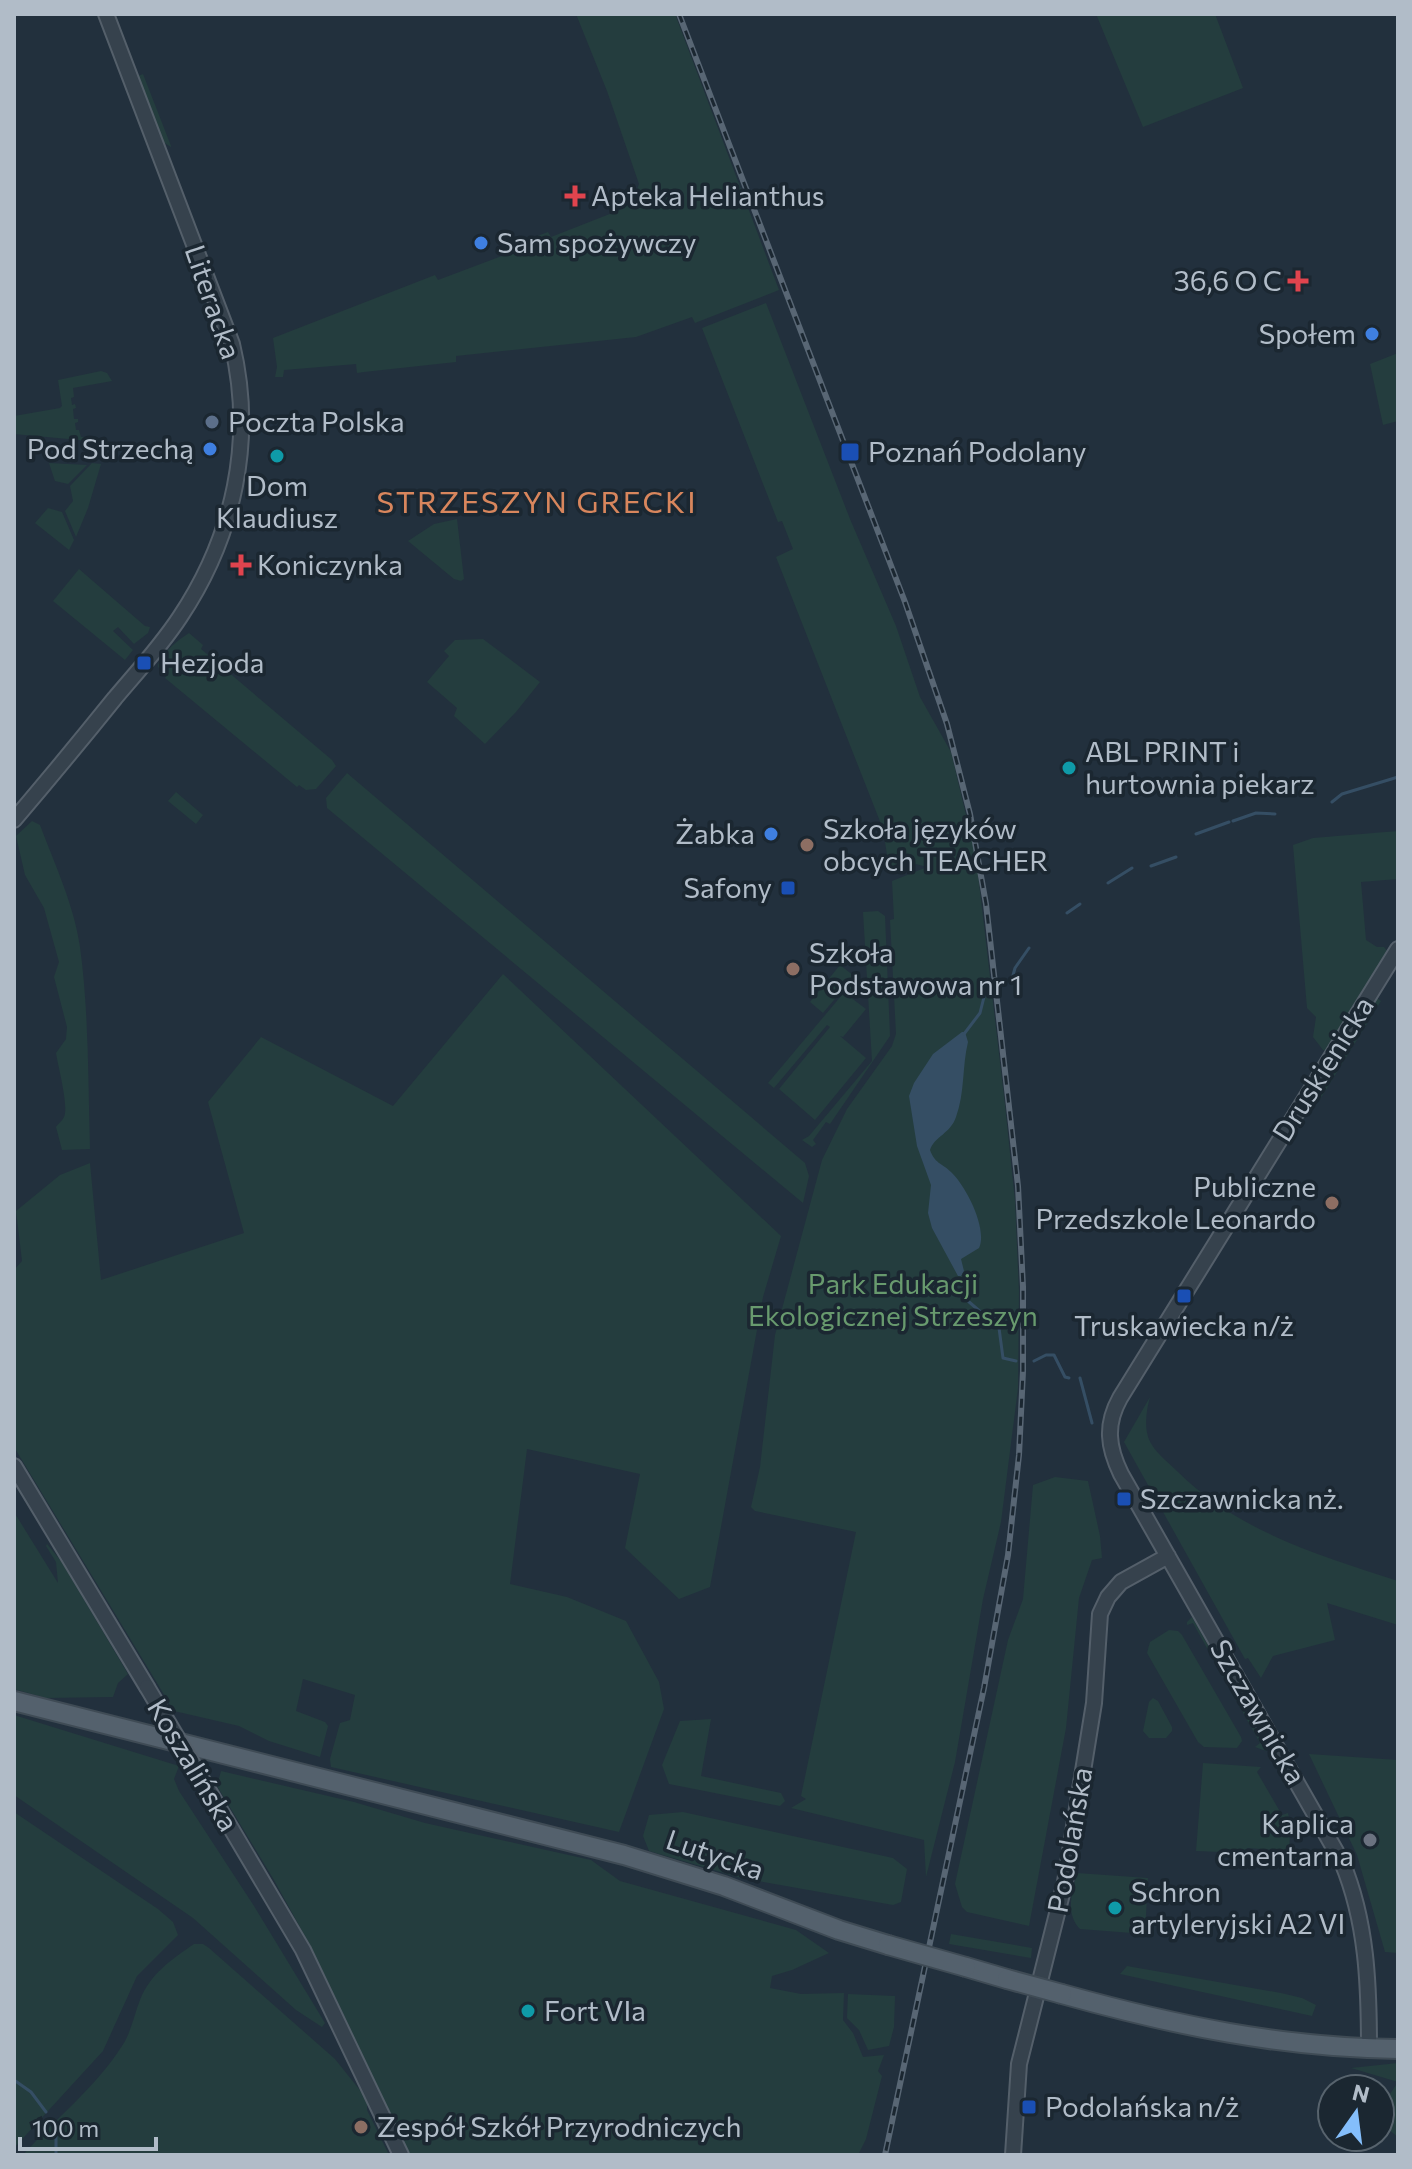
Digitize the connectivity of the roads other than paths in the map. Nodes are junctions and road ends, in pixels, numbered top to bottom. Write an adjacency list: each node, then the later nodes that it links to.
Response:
1 (106, 14): 2 (street, Literacka)
2 (14, 820)
3 (1398, 949): 4 (street, Druskienicka)
4 (1109, 1437): 6 (street, Szczawnicka)
5 (14, 1466): 10 (street, Koszalińska, bridge)
6 (1168, 1556): 8 (street, Szczawnicka); 11 (street, Podolańska)
7 (14, 1701): 8 (main road, Lutycka, bridge)
8 (1369, 2049): 9 (main road, Lutycka)
9 (1398, 2049)
10 (401, 2155)
11 (1013, 2155)

